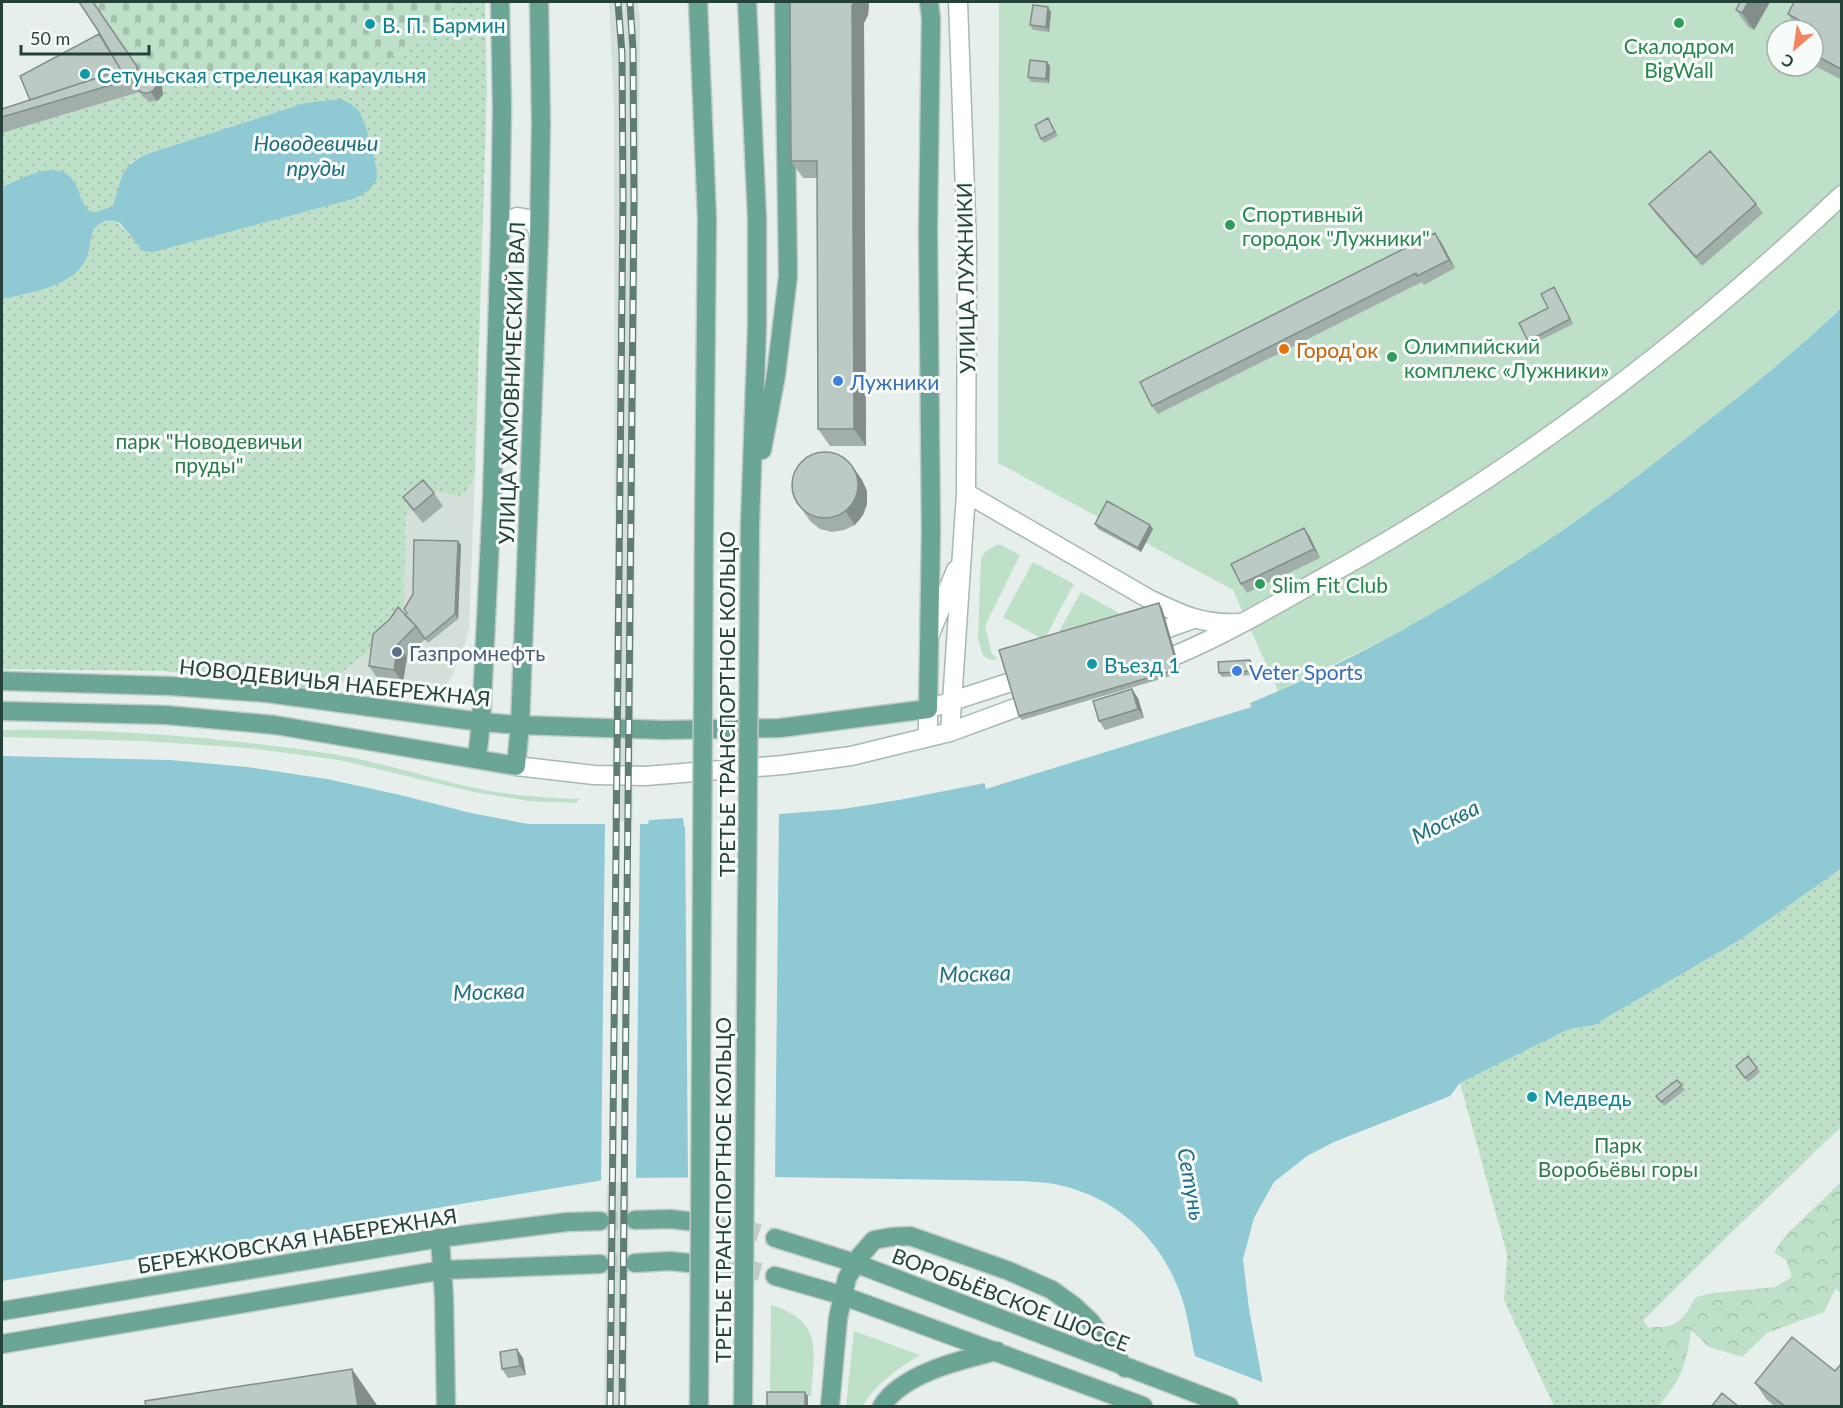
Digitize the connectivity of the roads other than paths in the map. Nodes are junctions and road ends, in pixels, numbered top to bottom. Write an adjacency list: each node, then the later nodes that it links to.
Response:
1 (500, 2): 9 (main road, УЛИЦА ХАМОВНИЧЕСКИЙ ВАЛ)
2 (539, 2): 10 (main road, УЛИЦА ХАМОВНИЧЕСКИЙ ВАЛ)
3 (698, 2): 48 (main road, ТРЕТЬЕ ТРАНСПОРТНОЕ КОЛЬЦО, bridge)
4 (747, 2): 12 (main road, ТРЕТЬЕ ТРАНСПОРТНОЕ КОЛЬЦО)
5 (784, 2): 12 (main road)
6 (929, 2): 17 (main road)
7 (958, 2): 11 (street, УЛИЦА ЛУЖНИКИ)
8 (1842, 195): 15 (street)
9 (500, 235): 10 (street); 25 (main road, УЛИЦА ХАМОВНИЧЕСКИЙ ВАЛ)
10 (539, 237): 26 (main road, УЛИЦА ХАМОВНИЧЕСКИЙ ВАЛ)
11 (966, 493): 13 (street, УЛИЦА ЛУЖНИКИ); 14 (street)
12 (751, 508): 49 (main road, ТРЕТЬЕ ТРАНСПОРТНОЕ КОЛЬЦО, bridge)
13 (962, 555): 17 (street, УЛИЦА ЛУЖНИКИ); 21 (street, УЛИЦА ЛУЖНИКИ)
14 (1193, 619): 15 (street); 16 (street)
15 (1243, 622): 18 (street)
16 (1168, 628)
17 (929, 636): 23 (main road)
18 (1176, 655)
19 (2, 681): 25 (main road, НОВОДЕВИЧЬЯ НАБЕРЕЖНАЯ)
20 (1011, 682): 21 (street)
21 (952, 700): 23 (street); 27 (street, УЛИЦА ЛУЖНИКИ)
22 (1018, 707): 27 (street)
23 (928, 709): 26 (main road, НОВОДЕВИЧЬЯ НАБЕРЕЖНАЯ); 28 (street)
24 (2, 711): 29 (main road)
25 (481, 722): 26 (main road, НОВОДЕВИЧЬЯ НАБЕРЕЖНАЯ); 29 (main road, УЛИЦА ХАМОВНИЧЕСКИЙ ВАЛ)
26 (520, 725): 30 (main road, УЛИЦА ХАМОВНИЧЕСКИЙ ВАЛ)
27 (950, 732): 28 (street)
28 (928, 737): 30 (street)
29 (477, 759): 30 (main road)
30 (516, 766)
31 (635, 1220): 33 (main road)
32 (600, 1221): 34 (main road, БЕРЕЖКОВСКАЯ НАБЕРЕЖНАЯ)
33 (688, 1221)
34 (440, 1238): 40 (main road); 43 (main road, БЕРЕЖКОВСКАЯ НАБЕРЕЖНАЯ)
35 (775, 1238): 38 (main road, ВОРОБЬЁВСКОЕ ШОССЕ)
36 (635, 1263): 37 (main road)
37 (689, 1263)
38 (855, 1263): 42 (main road); 46 (main road, ВОРОБЬЁВСКОЕ ШОССЕ); 46 (main road)
39 (600, 1264): 40 (main road)
40 (443, 1270): 44 (main road); 47 (main road)
41 (775, 1276): 42 (main road)
42 (842, 1295): 45 (main road); 50 (main road)
43 (2, 1311)
44 (2, 1344)
45 (997, 1351): 51 (main road); 52 (main road)
46 (1125, 1368): 53 (main road, ВОРОБЬЁВСКОЕ ШОССЕ)
47 (446, 1407)
48 (699, 1407)
49 (743, 1407)
50 (830, 1407)
51 (882, 1407)
52 (1143, 1407)
53 (1229, 1407)

